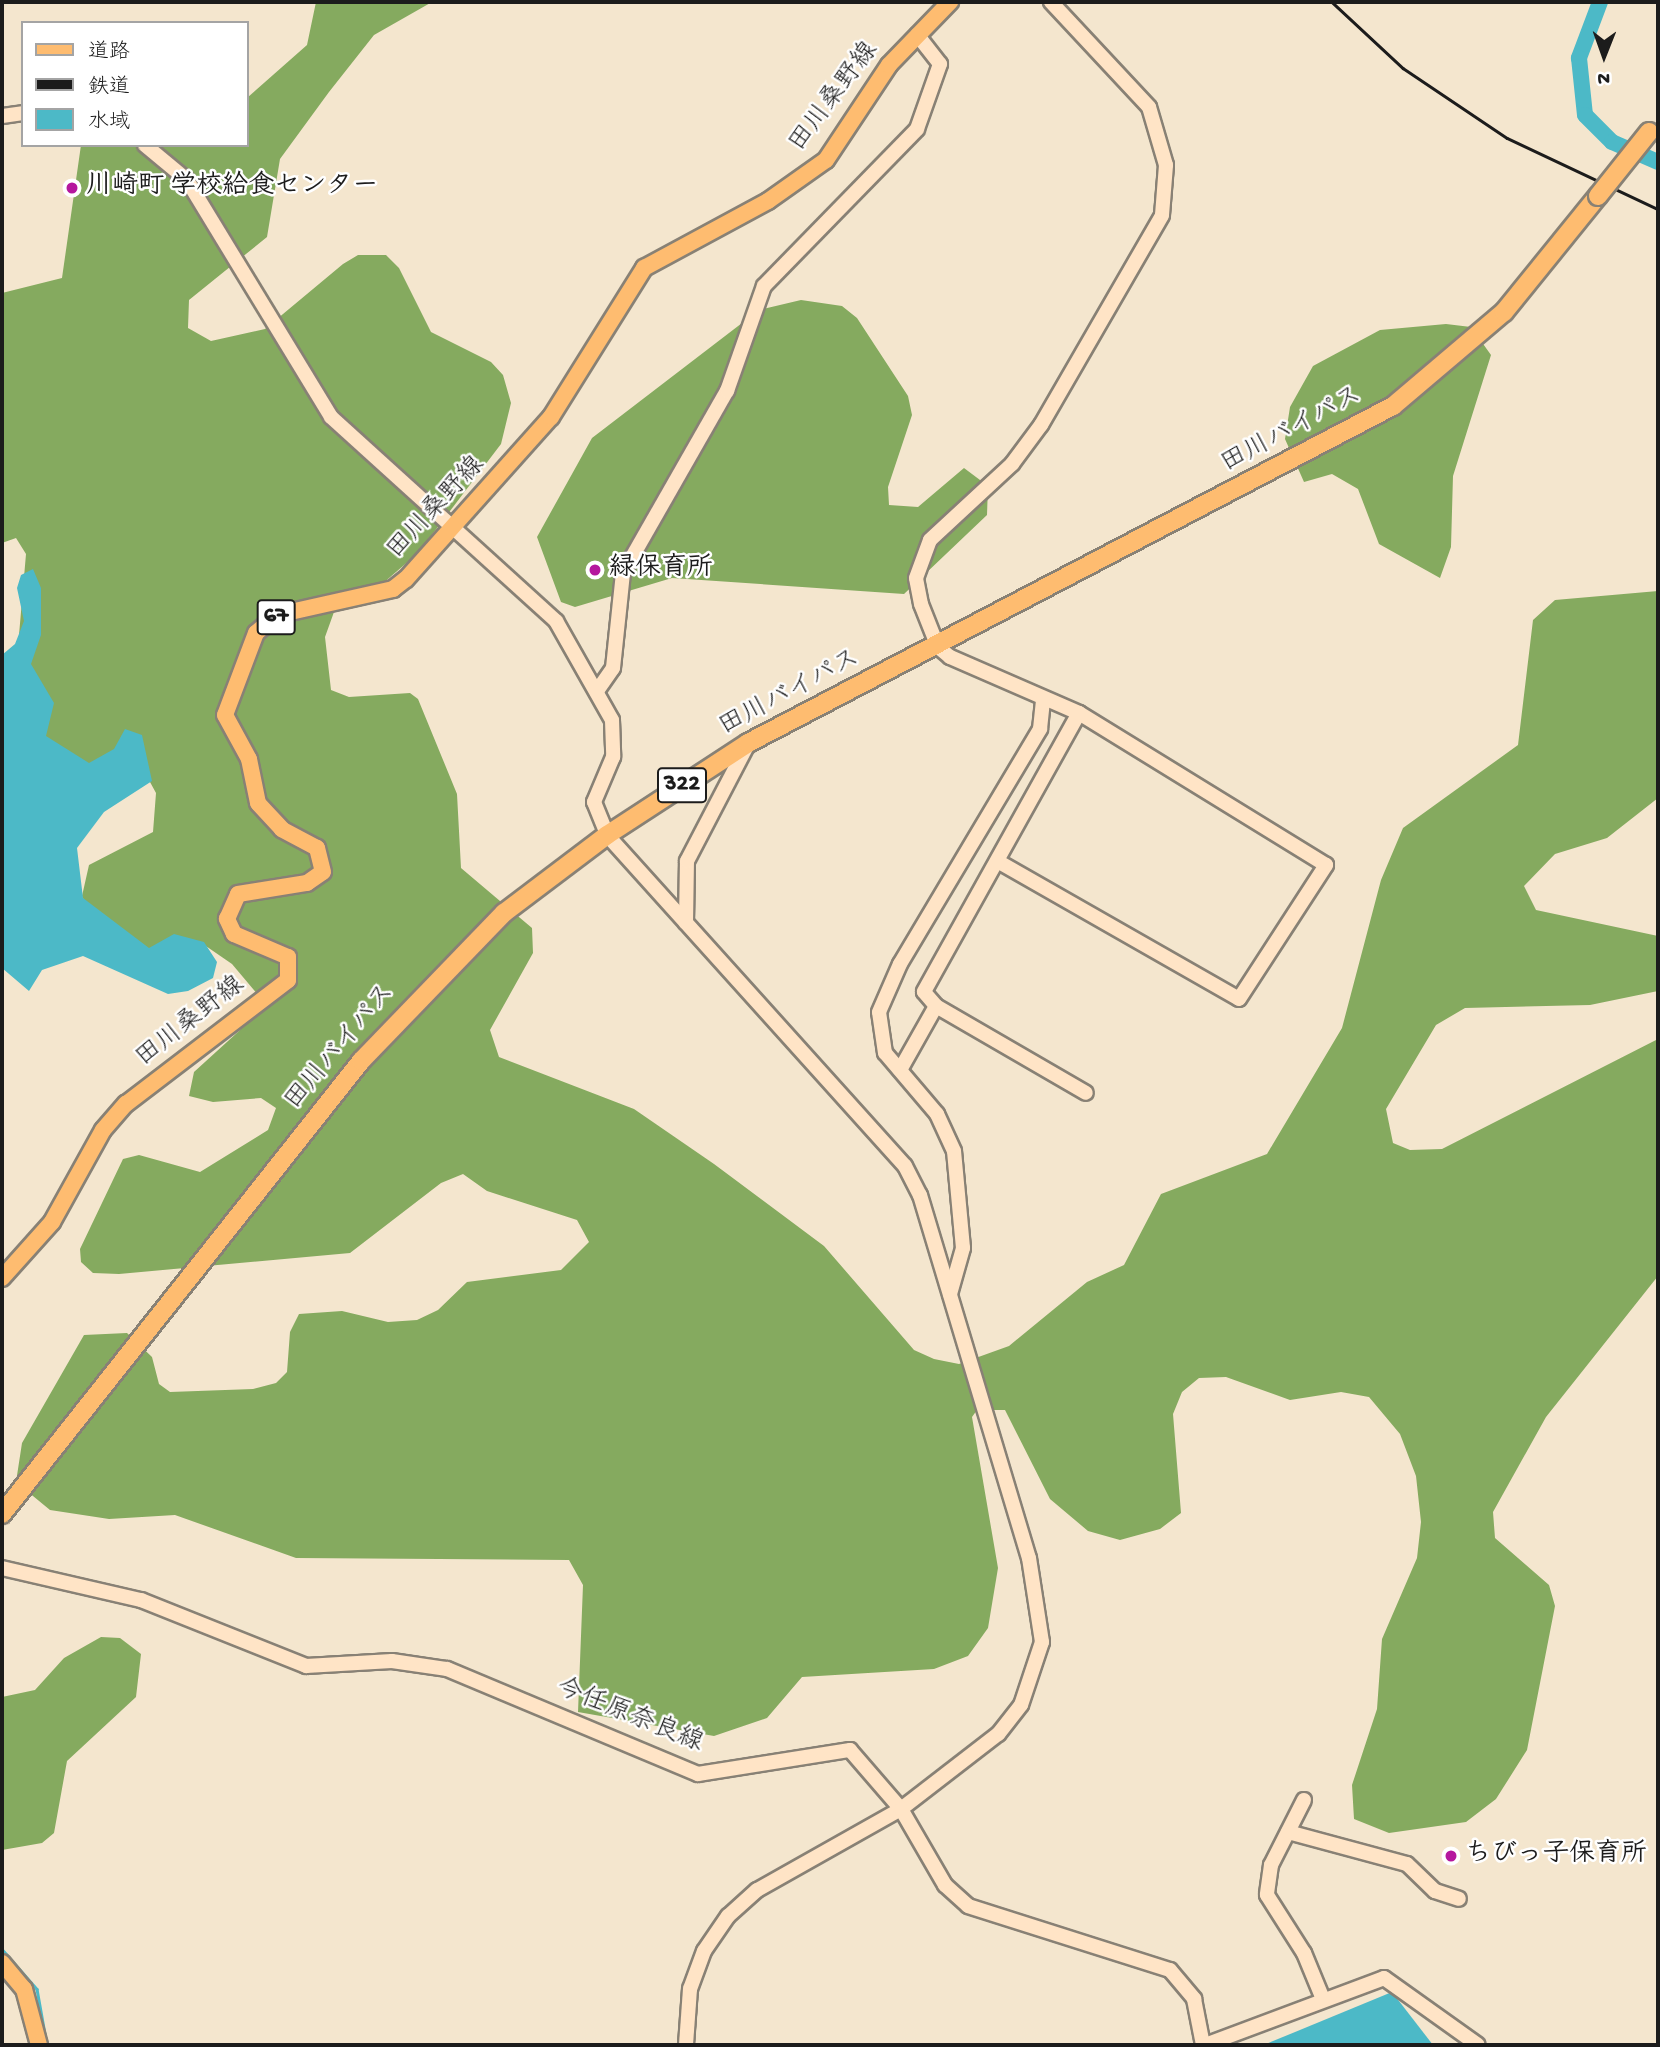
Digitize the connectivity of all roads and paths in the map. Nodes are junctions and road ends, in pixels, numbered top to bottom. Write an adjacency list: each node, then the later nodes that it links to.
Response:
1 (950, 2): 3 (main road, 田川桑野線 / 67)
2 (1051, 2): 9 (street)
3 (917, 35): 8 (main road, 田川桑野線 / 67); 10 (street)
4 (21, 113): 5 (street)
5 (2, 116)
6 (1654, 127): 9 (highway, 田川バイパス / 322, bridge)
7 (147, 147): 8 (street)
8 (454, 533): 10 (street); 20 (main road, 田川桑野線 / 67)
9 (938, 647): 11 (street); 13 (highway, 田川バイパス / 322)
10 (597, 691): 14 (street)
11 (1043, 700): 12 (street); 18 (street)
12 (1079, 713): 15 (street); 15 (street)
13 (748, 743): 14 (highway, 田川バイパス / 322); 16 (street)
14 (607, 835): 16 (street); 22 (highway, 田川バイパス / 322)
15 (999, 862): 17 (street)
16 (686, 923): 21 (street)
17 (936, 1006): 18 (street); 19 (street)
18 (900, 1070): 21 (street)
19 (1086, 1093)
20 (2, 1278)
21 (950, 1294): 25 (street)
22 (2, 1514)
23 (2, 1568): 25 (street, 今任原奈良線)
24 (1304, 1800): 26 (street)
25 (901, 1809): 31 (street); 32 (street, 今任原奈良線)
26 (1287, 1832): 27 (street); 29 (street)
27 (1458, 1899)
28 (2, 1964): 30 (main road)
29 (1323, 1999): 32 (street); 33 (street)
30 (39, 2045)
31 (686, 2045)
32 (1204, 2045)
33 (1478, 2045)

